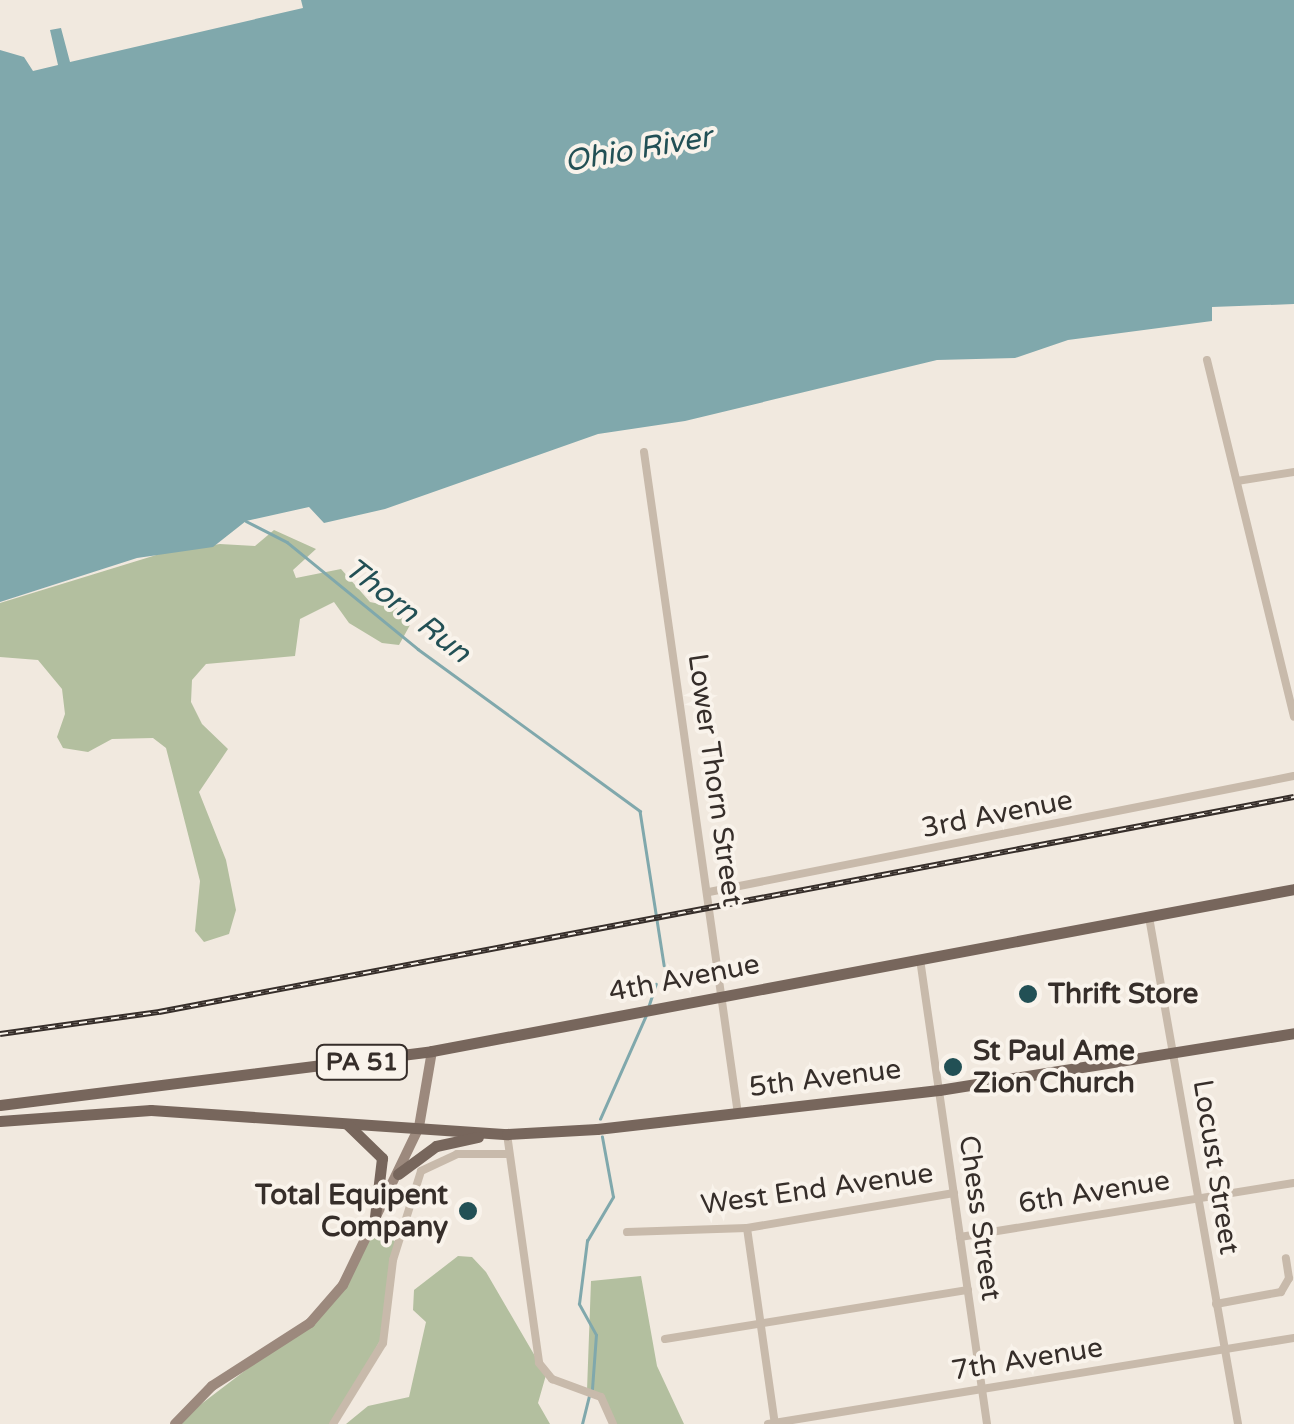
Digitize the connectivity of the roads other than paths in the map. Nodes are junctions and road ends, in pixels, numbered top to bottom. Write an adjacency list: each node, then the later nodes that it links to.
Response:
1 (1207, 360): 4 (street)
2 (644, 452): 9 (street, Lower Thorn Street)
3 (1294, 472): 4 (street)
4 (1237, 481): 5 (street)
5 (1292, 702): 6 (street)
6 (1294, 716)
7 (1294, 776): 9 (street, 3rd Avenue)
8 (1294, 888): 10 (main road, 4th Avenue / PA 51)
9 (709, 892): 12 (street, Lower Thorn Street)
10 (1149, 916): 11 (main road, 4th Avenue / PA 51); 15 (street, Locust Street)
11 (920, 959): 12 (main road, 4th Avenue / PA 51); 16 (street, Chess Street)
12 (720, 997): 14 (main road, 4th Avenue / PA 51); 20 (street, Lower Thorn Street)
13 (1294, 1033): 15 (main road, 5th Avenue / PA 51)
14 (432, 1052): 17 (main road, 4th Avenue / PA 51); 23 (street)
15 (1174, 1053): 16 (main road, 5th Avenue / PA 51); 29 (street, Locust Street)
16 (939, 1090): 20 (main road, 5th Avenue / PA 51); 28 (street, Chess Street)
17 (94, 1094): 18 (main road, 4th Avenue / PA 51); 19 (main road)
18 (0, 1105)
19 (97, 1112): 21 (main road, PA 51); 22 (main road, PA 51)
20 (738, 1114): 24 (main road, 5th Avenue / PA 51)
21 (0, 1121)
22 (343, 1122): 23 (main road, PA 51); 30 (main road)
23 (418, 1127): 24 (main road, 5th Avenue / PA 51); 26 (street)
24 (507, 1134): 25 (street); 26 (main road)
25 (509, 1154): 43 (street); 44 (street)
26 (398, 1174): 30 (street)
27 (1294, 1182): 29 (street, 6th Avenue)
28 (954, 1192): 31 (street, West End Avenue); 33 (street, Chess Street)
29 (1198, 1198): 33 (street, 6th Avenue); 36 (street, Locust Street)
30 (374, 1225): 42 (street)
31 (747, 1228): 32 (street, West End Avenue); 37 (street)
32 (627, 1232)
33 (960, 1237): 35 (street, Chess Street)
34 (1286, 1258): 36 (street)
35 (968, 1290): 37 (street); 41 (street, Chess Street)
36 (1216, 1304): 40 (street, Locust Street)
37 (761, 1324): 39 (street); 45 (street)
38 (1294, 1338): 40 (street, 7th Avenue)
39 (665, 1339)
40 (1224, 1350): 41 (street, 7th Avenue); 47 (street, Locust Street)
41 (981, 1389): 45 (street, 7th Avenue); 46 (street, Chess Street)
42 (174, 1424)
43 (333, 1424)
44 (613, 1424)
45 (773, 1424)
46 (987, 1424)
47 (1238, 1424)

